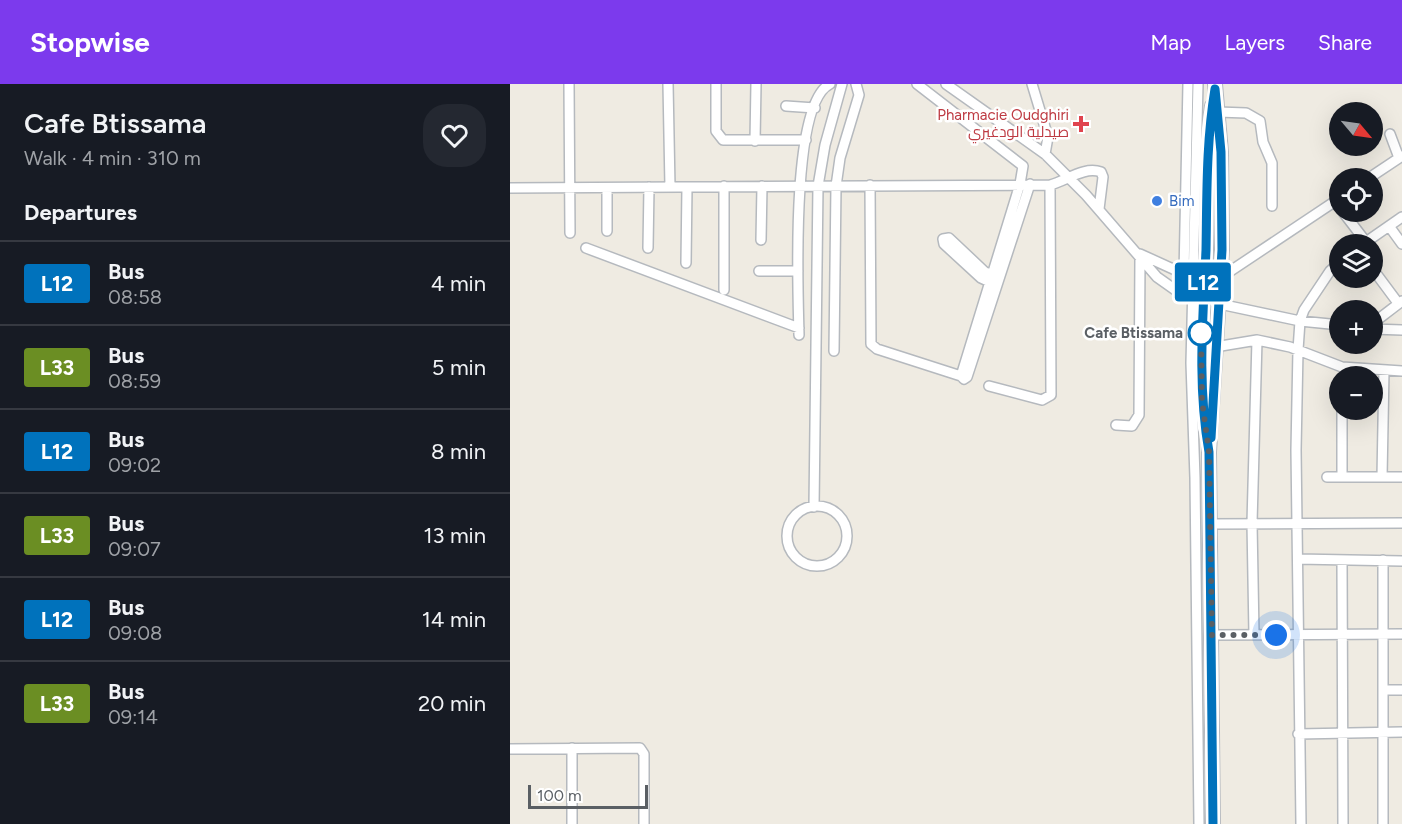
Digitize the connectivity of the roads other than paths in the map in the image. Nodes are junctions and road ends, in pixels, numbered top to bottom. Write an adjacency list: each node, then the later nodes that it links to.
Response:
1 (569, 84): 36 (street)
2 (668, 84): 33 (street)
3 (716, 84): 19 (street)
4 (756, 84): 19 (street)
5 (830, 84): 15 (street)
6 (842, 84): 30 (street)
7 (856, 84): 31 (street)
8 (917, 84): 24 (street)
9 (946, 84): 20 (street)
10 (1032, 84): 20 (street)
11 (1188, 84): 56 (street)
12 (1198, 84): 56 (street)
13 (1215, 87): 16 (main road); 56 (main road)
14 (786, 106): 15 (street)
15 (815, 108): 18 (street)
16 (1218, 112): 38 (street); 55 (main road)
17 (1390, 134): 21 (street)
18 (806, 140): 19 (street); 29 (street)
19 (754, 141)
20 (1045, 154): 23 (street)
21 (1400, 157): 22 (street)
22 (1383, 169)
23 (1068, 176): 26 (street); 40 (street); 40 (street)
24 (1025, 184): 25 (street); 26 (street); 57 (street)
25 (870, 185): 31 (street); 57 (street)
26 (1050, 185): 75 (street)
27 (724, 186): 28 (street); 34 (street); 59 (street)
28 (762, 186): 29 (street); 46 (street)
29 (798, 186): 30 (street); 53 (street)
30 (818, 186): 31 (street); 83 (street)
31 (836, 186): 71 (street)
32 (649, 187): 33 (street); 37 (street); 49 (street)
33 (670, 187): 34 (street)
34 (687, 187): 51 (street)
35 (510, 188): 36 (street)
36 (570, 188): 37 (street); 44 (street)
37 (607, 188): 43 (street)
38 (1272, 206)
39 (1329, 208): 55 (street)
40 (1100, 209): 50 (street)
41 (1402, 217): 42 (street)
42 (1389, 226): 45 (street); 47 (street)
43 (606, 231)
44 (570, 232)
45 (1377, 234)
46 (761, 240)
47 (1402, 244)
48 (586, 248): 53 (street)
49 (648, 248)
50 (1140, 254): 56 (street); 60 (street); 77 (street)
51 (686, 263)
52 (759, 271): 53 (street)
53 (798, 271)
54 (1329, 273): 64 (street)
55 (1221, 274): 56 (street); 62 (main road)
56 (1193, 275): 60 (main road)
57 (994, 279): 57 (street)
58 (1383, 281): 61 (street)
59 (724, 290)
60 (1197, 299): 62 (street); 78 (main road); 108 (street)
61 (1400, 302): 63 (street)
62 (1219, 303): 64 (street); 69 (main road)
63 (1383, 315)
64 (1300, 321): 65 (street); 70 (street)
65 (1329, 324)
66 (1383, 329): 67 (street)
67 (1402, 330)
68 (1257, 340): 69 (street); 70 (street); 85 (street)
69 (1215, 347): 78 (main road)
70 (1298, 350): 72 (street); 84 (street)
71 (834, 351)
72 (1330, 366)
73 (1384, 370): 74 (street); 81 (street)
74 (1402, 371)
75 (989, 386)
76 (1342, 420): 80 (street)
77 (1116, 425)
78 (1209, 452): 87 (main road)
79 (1327, 477): 80 (street)
80 (1342, 477): 81 (street)
81 (1382, 477): 82 (street)
82 (1402, 477)
83 (814, 507): 83 (street)
84 (1297, 522): 85 (street); 86 (street); 88 (street)
85 (1252, 523): 87 (street); 97 (street)
86 (1402, 523)
87 (1210, 524): 96 (main road)
88 (1298, 559): 89 (street); 92 (street)
89 (1342, 560): 90 (street); 93 (street)
90 (1383, 561): 91 (street); 94 (street)
91 (1402, 561)
92 (1298, 634): 93 (street); 97 (street); 103 (street)
93 (1343, 634): 94 (street); 101 (street)
94 (1383, 634): 95 (street); 98 (street)
95 (1402, 634)
96 (1212, 635): 97 (street); 109 (main road)
97 (1254, 635)
98 (1383, 690): 99 (street); 102 (street)
99 (1402, 690)
100 (1402, 732): 102 (street)
101 (1343, 733): 102 (street); 103 (street); 111 (street)
102 (1383, 733): 112 (street)
103 (1298, 734): 110 (street)
104 (572, 748): 105 (street); 106 (street); 107 (street)
105 (510, 749)
106 (572, 824)
107 (644, 824)
108 (1199, 824)
109 (1213, 824)
110 (1301, 824)
111 (1343, 824)
112 (1383, 824)

